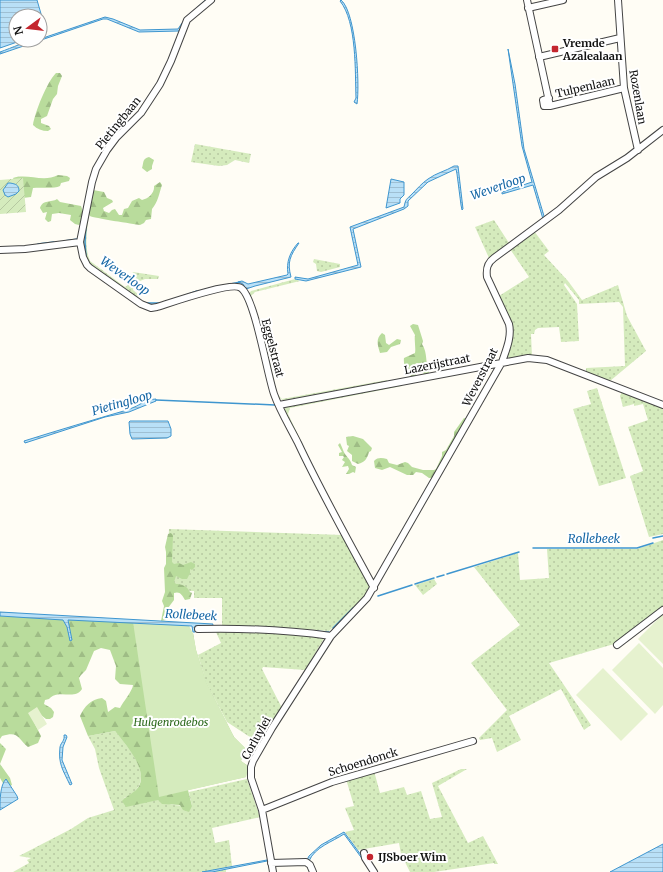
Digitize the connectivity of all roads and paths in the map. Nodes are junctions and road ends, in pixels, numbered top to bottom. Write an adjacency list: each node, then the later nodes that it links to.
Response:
1 (211, 0): 11 (street, Pietingbaan)
2 (527, 0): 5 (street)
3 (563, 0): 5 (street)
4 (618, 0): 6 (street, Rozenlaan)
5 (528, 8): 7 (street)
6 (620, 38): 7 (street); 8 (street, Rozenlaan)
7 (539, 57): 8 (street, Tulpenlaan)
8 (624, 88): 10 (street, Rozenlaan)
9 (663, 130): 10 (street, Weverstraat)
10 (638, 150): 13 (street, Weverstraat)
11 (80, 242): 12 (street); 14 (street, Eggelstraat)
12 (0, 250)
13 (502, 362): 14 (street, Lazerijstraat); 15 (street, Lazerijstraat); 16 (street, Weverstraat)
14 (279, 404): 16 (street, Eggelstraat)
15 (663, 405)
16 (374, 588): 19 (street, Weverstraat)
17 (663, 610): 20 (street)
18 (198, 629): 19 (street)
19 (331, 636): 22 (street, Corluylei)
20 (617, 645)
21 (473, 741): 22 (street, Schoendonck)
22 (262, 810): 24 (street, Corluylei)
23 (364, 853): 27 (street)
24 (271, 864): 25 (street, Corluylei); 26 (street)
25 (273, 872)
26 (313, 872)
27 (374, 872)

